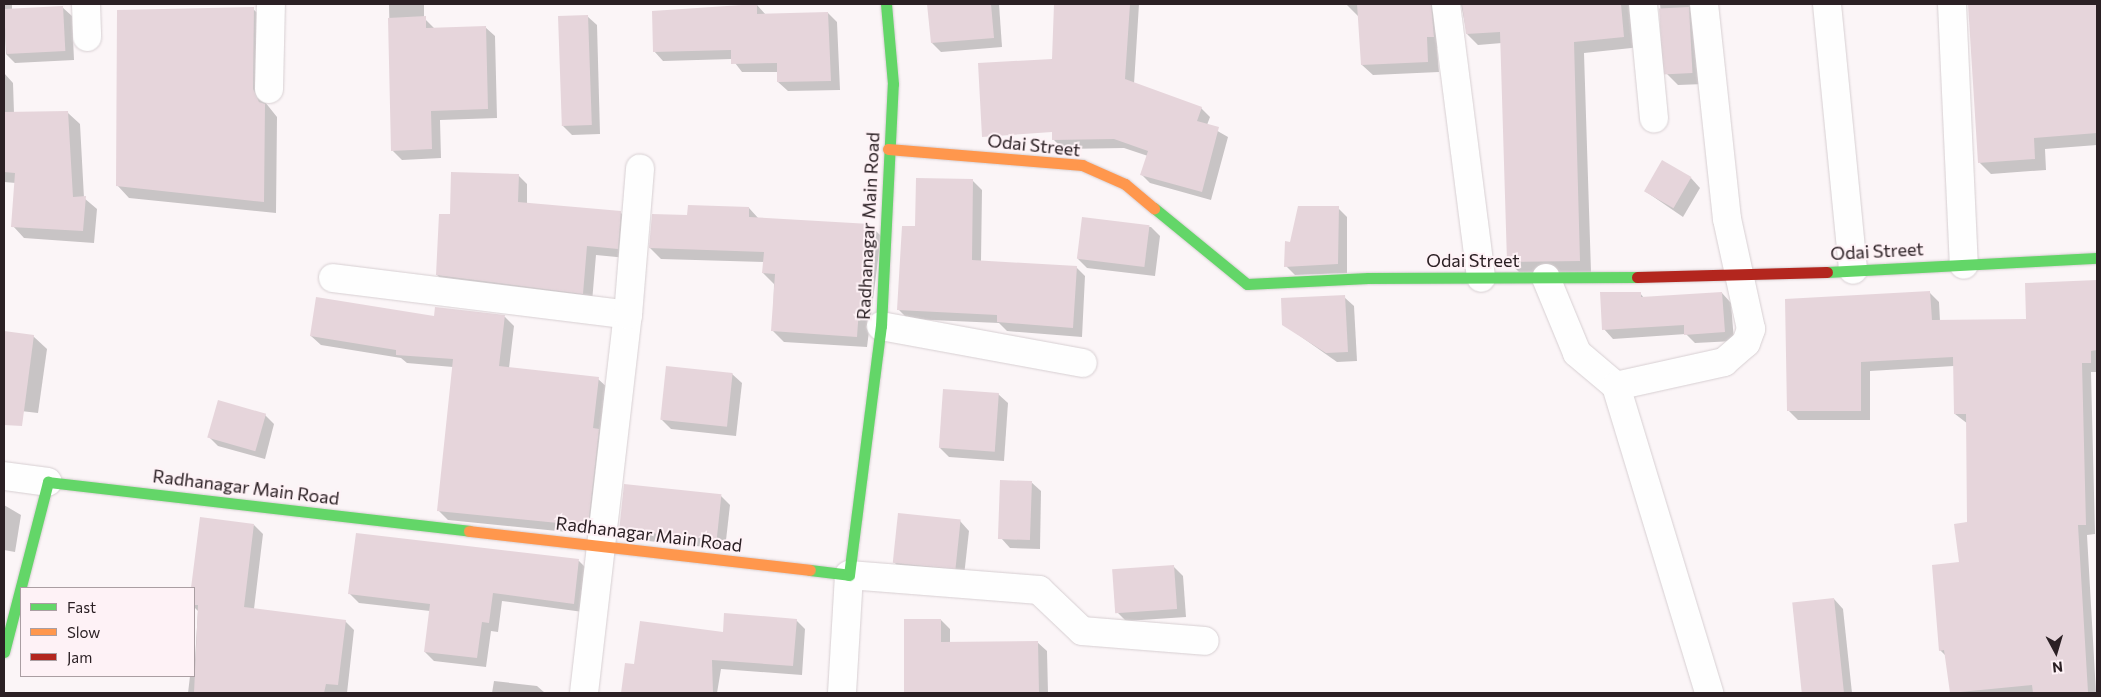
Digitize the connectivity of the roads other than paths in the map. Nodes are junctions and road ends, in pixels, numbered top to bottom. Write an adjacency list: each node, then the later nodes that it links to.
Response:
1 (86, 4): 9 (street)
2 (270, 4): 10 (street)
3 (886, 4): 12 (street, Radhanagar Main Road)
4 (1446, 4): 19 (street)
5 (1644, 4): 11 (street)
6 (1704, 4): 17 (street)
7 (1827, 4): 16 (street)
8 (1952, 4): 15 (street)
9 (88, 37)
10 (269, 89)
11 (1654, 118)
12 (888, 149): 19 (street, Odai Street); 22 (street, Radhanagar Main Road)
13 (640, 168): 21 (street)
14 (2097, 258): 15 (street, Odai Street)
15 (1964, 265): 16 (street, Odai Street)
16 (1853, 270): 17 (street, Odai Street)
17 (1739, 276): 20 (street, Odai Street); 24 (street)
18 (333, 278): 21 (street)
19 (1481, 278): 20 (street, Odai Street)
20 (1546, 278): 24 (street)
21 (628, 315): 27 (street)
22 (881, 326): 23 (street); 28 (street, Radhanagar Main Road)
23 (1083, 363)
24 (1616, 386): 35 (street)
25 (4, 476): 26 (street)
26 (48, 482): 27 (street, Radhanagar Main Road); 29 (street)
27 (600, 546): 28 (street, Radhanagar Main Road); 33 (street)
28 (849, 575): 31 (street); 34 (street)
29 (21, 587)
30 (20, 590): 32 (street)
31 (1205, 641)
32 (4, 652)
33 (584, 693)
34 (842, 693)
35 (1709, 693)

